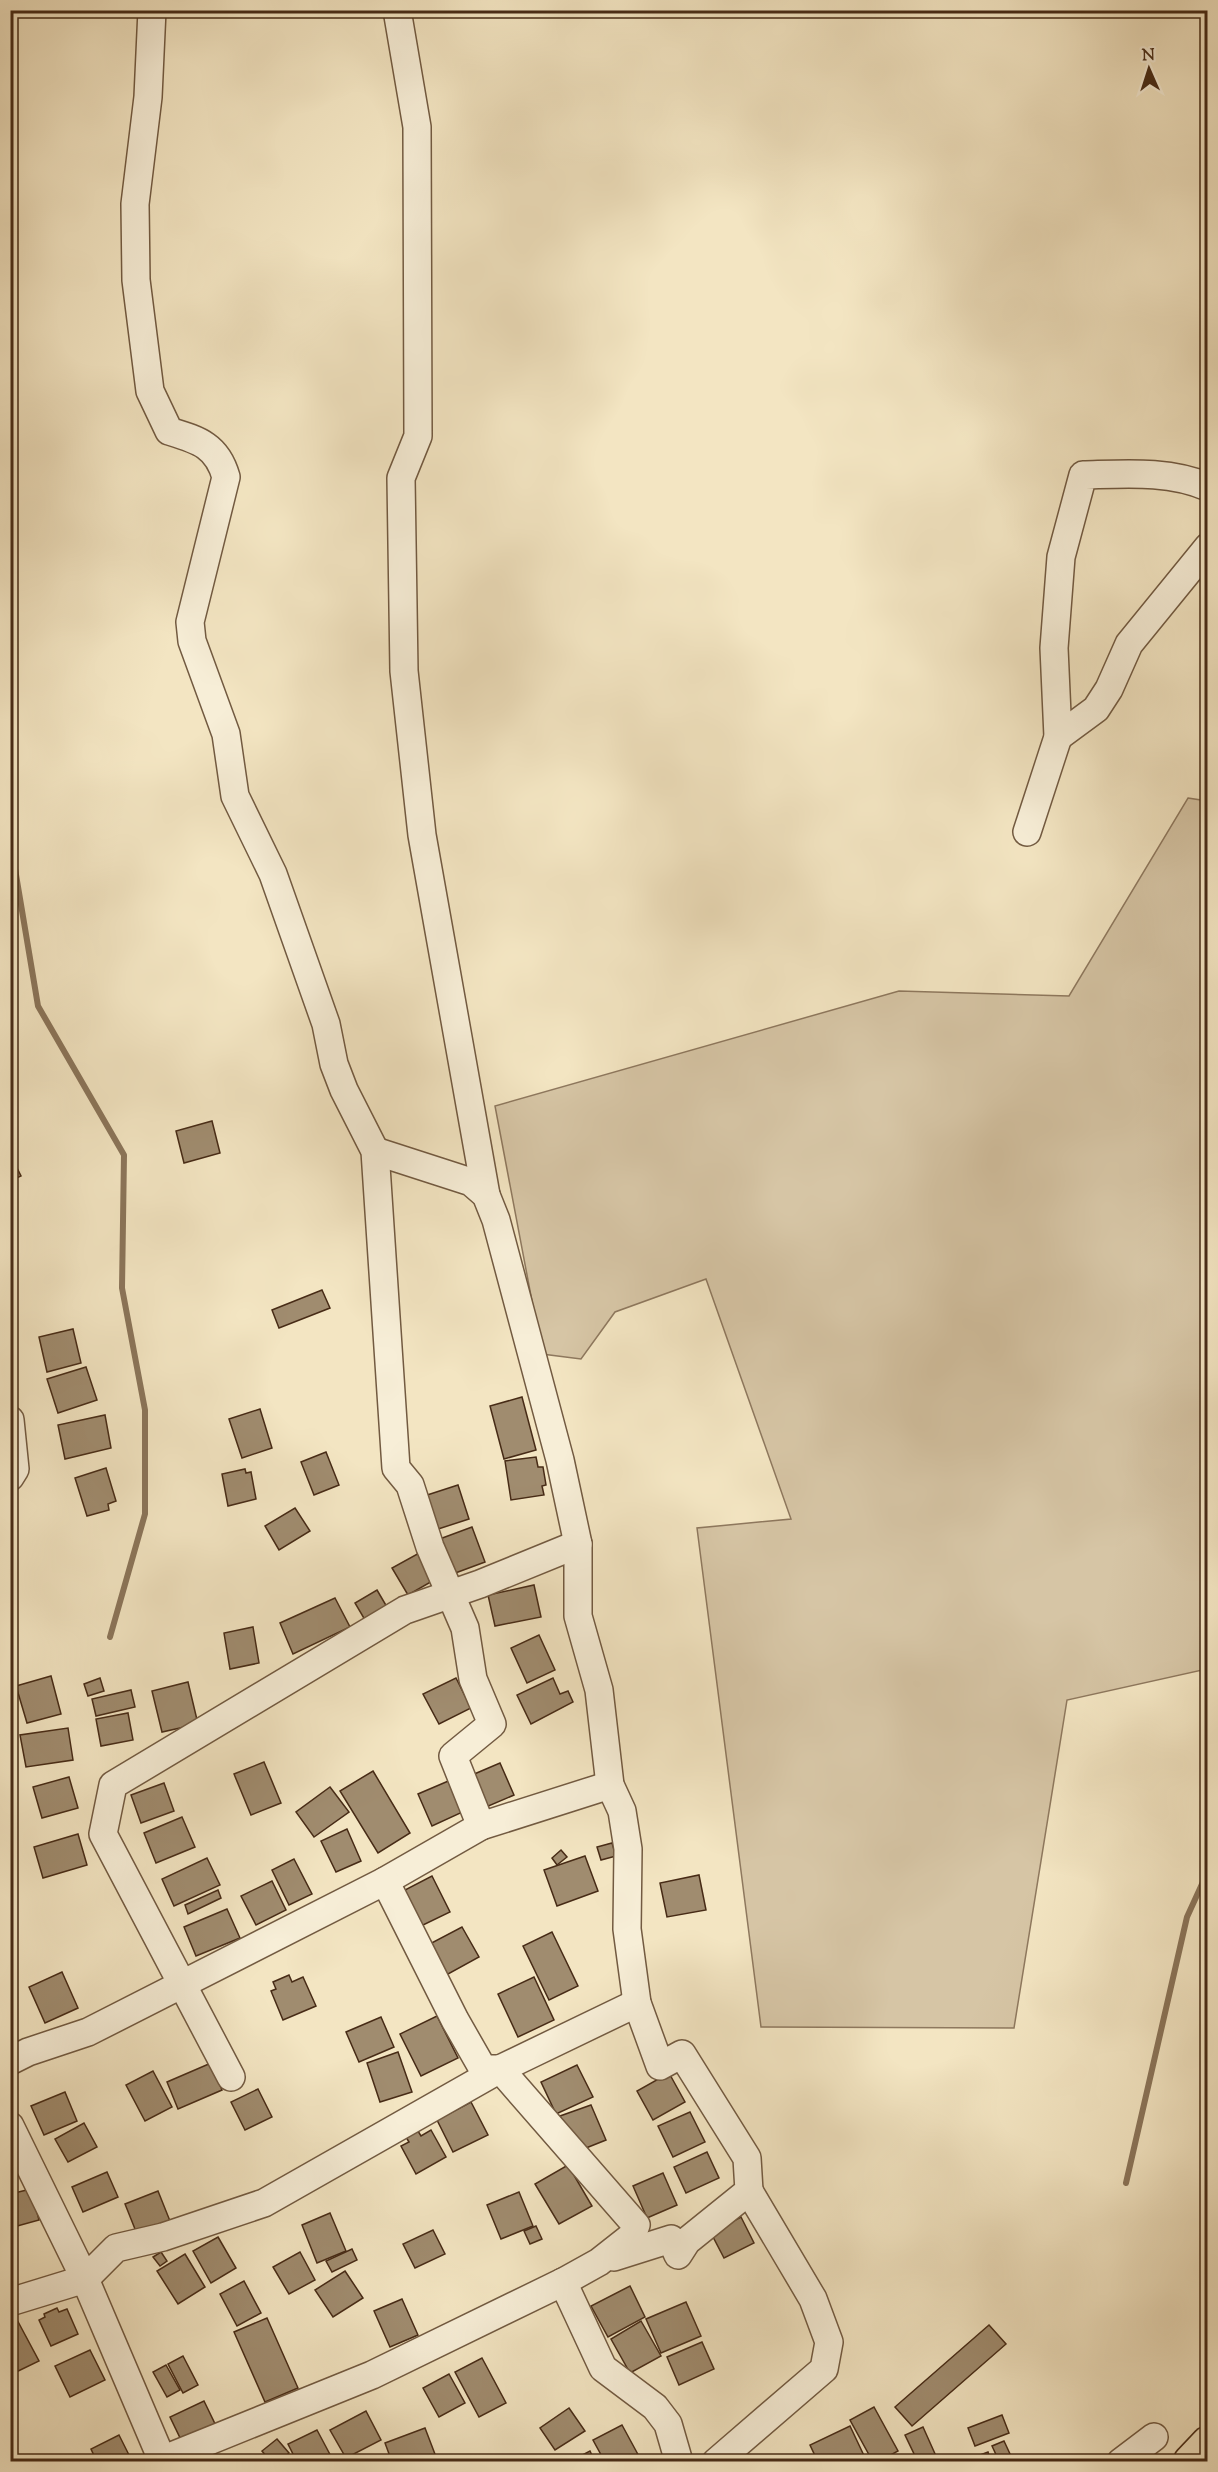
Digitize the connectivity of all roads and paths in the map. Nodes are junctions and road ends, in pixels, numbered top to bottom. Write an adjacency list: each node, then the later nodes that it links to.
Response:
1 (152, 10): 7 (street)
2 (396, 10): 8 (street)
3 (1208, 487): 5 (street)
4 (1208, 547): 5 (street)
5 (1058, 737): 6 (street)
6 (1027, 832)
7 (375, 1151): 8 (street); 12 (street)
8 (486, 1195): 11 (street)
9 (10, 1420): 10 (street)
10 (10, 1477)
11 (578, 1544): 12 (street); 13 (street)
12 (450, 1594): 14 (street); 16 (street)
13 (610, 1785): 14 (street); 17 (street)
14 (481, 1826): 15 (street)
15 (385, 1881): 16 (street); 19 (street)
16 (180, 1984): 18 (street); 20 (street)
17 (637, 2003): 19 (street); 22 (street)
18 (10, 2061)
19 (500, 2069): 23 (street); 24 (street)
20 (231, 2077)
21 (10, 2126): 24 (street)
22 (749, 2192): 23 (street); 31 (street)
23 (599, 2262): 25 (street)
24 (85, 2279): 26 (street); 29 (street)
25 (563, 2282): 29 (street); 30 (street)
26 (10, 2302)
27 (1154, 2437): 32 (street)
28 (1208, 2443): 33 (main road)
29 (161, 2461)
30 (679, 2462)
31 (716, 2462)
32 (1121, 2462)
33 (1190, 2462)

